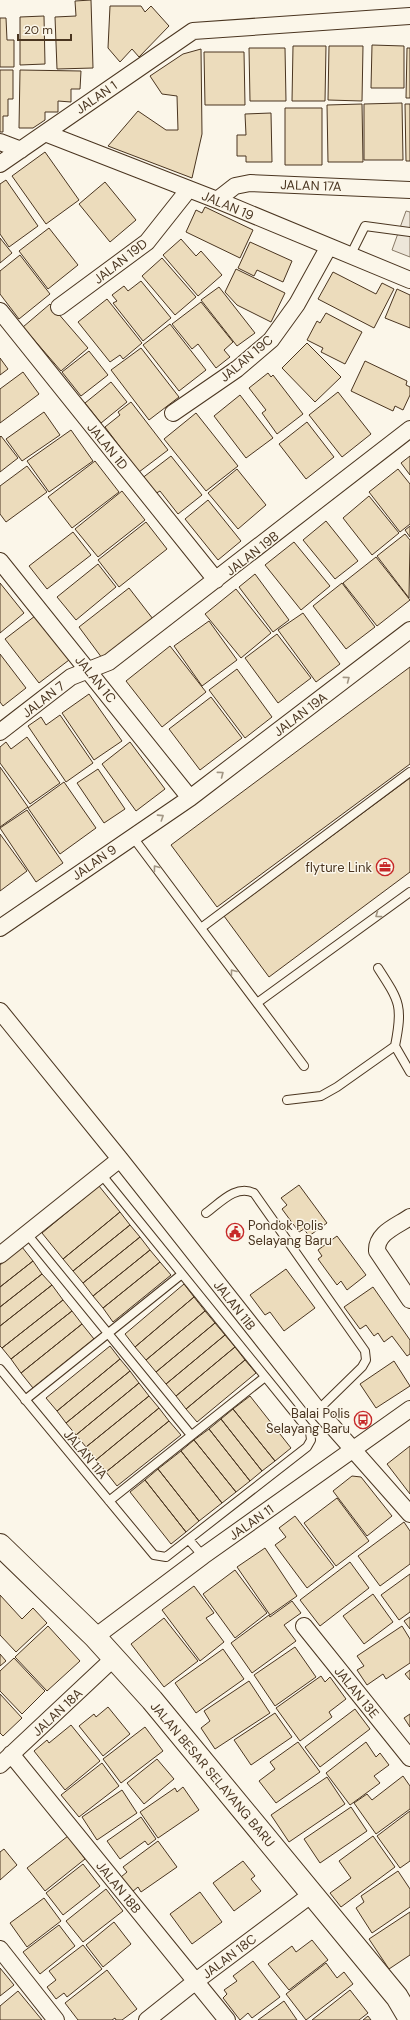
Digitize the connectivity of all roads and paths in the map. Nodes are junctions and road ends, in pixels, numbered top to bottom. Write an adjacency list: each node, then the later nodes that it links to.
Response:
1 (410, 16): 2 (street, JALAN 1)
2 (45, 133): 4 (street, JALAN 1); 6 (street, JALAN 19)
3 (0, 142): 4 (street)
4 (20, 150): 5 (street, JALAN 1)
5 (0, 164)
6 (189, 189): 8 (street, JALAN 19); 13 (street, JALAN 19D)
7 (410, 190): 8 (street, JALAN 17A)
8 (217, 200): 10 (street, JALAN 19)
9 (410, 232): 11 (lane)
10 (328, 248): 11 (street, JALAN 19); 15 (street, JALAN 19C)
11 (350, 256): 12 (street, JALAN 19)
12 (410, 280)
13 (59, 307)
14 (0, 311): 18 (street, JALAN 1D)
15 (174, 413)
16 (410, 429): 18 (street, JALAN 19B)
17 (0, 561): 20 (street, JALAN 1C)
18 (216, 580): 20 (street, JALAN 19B)
19 (410, 630): 23 (street, JALAN 19A, one-way to 19)
20 (89, 670): 21 (street, JALAN 7); 23 (street, JALAN 1C)
21 (0, 732)
22 (410, 772): 27 (lane)
23 (190, 798): 24 (street, JALAN 9, one-way to 23)
24 (132, 836): 26 (street, JALAN 9); 27 (lane, one-way to 24)
25 (410, 892): 29 (lane, one-way to 29)
26 (0, 928)
27 (201, 928): 29 (lane, one-way to 27)
28 (378, 968): 31 (lane)
29 (257, 1003): 32 (lane)
30 (0, 1012): 35 (street, JALAN 11B)
31 (394, 1046): 33 (lane); 34 (lane)
32 (304, 1066)
33 (410, 1072)
34 (287, 1100)
35 (120, 1158): 36 (street); 48 (street, JALAN 11B)
36 (100, 1174): 39 (street); 41 (lane)
37 (206, 1213): 48 (lane)
38 (410, 1217): 42 (street)
39 (27, 1234): 40 (street); 43 (lane)
40 (0, 1255)
41 (182, 1274): 43 (lane); 45 (lane)
42 (410, 1300)
43 (108, 1333): 46 (lane); 49 (lane)
44 (0, 1369): 46 (lane, JALAN 11A)
45 (265, 1377): 49 (lane); 53 (lane)
46 (25, 1400): 51 (lane, JALAN 11A)
47 (410, 1409): 50 (street, JALAN 11)
48 (318, 1410): 50 (street, JALAN 11B)
49 (191, 1435): 51 (lane)
50 (353, 1450): 52 (street, JALAN 11B); 55 (street, JALAN 11)
51 (109, 1501): 53 (lane, JALAN 11A)
52 (410, 1514)
53 (189, 1540): 55 (lane)
54 (2, 1552): 57 (street, JALAN BESAR SELAYANG BARU)
55 (203, 1556): 57 (street, JALAN 11)
56 (304, 1626): 60 (street, JALAN 13E)
57 (95, 1637): 58 (street, JALAN BESAR SELAYANG BARU)
58 (114, 1658): 59 (street, JALAN 18A); 62 (street, JALAN BESAR SELAYANG BARU)
59 (12, 1754): 61 (street, JALAN 18A); 64 (street, JALAN 18B)
60 (410, 1758)
61 (0, 1765)
62 (312, 1894): 64 (street, JALAN 18C); 65 (street, JALAN BESAR SELAYANG BARU)
63 (0, 1949): 66 (street)
64 (196, 1981): 67 (street, JALAN 18C); 68 (street, JALAN 18B)
65 (410, 2019)
66 (56, 2020)
67 (147, 2020)
68 (227, 2020)

